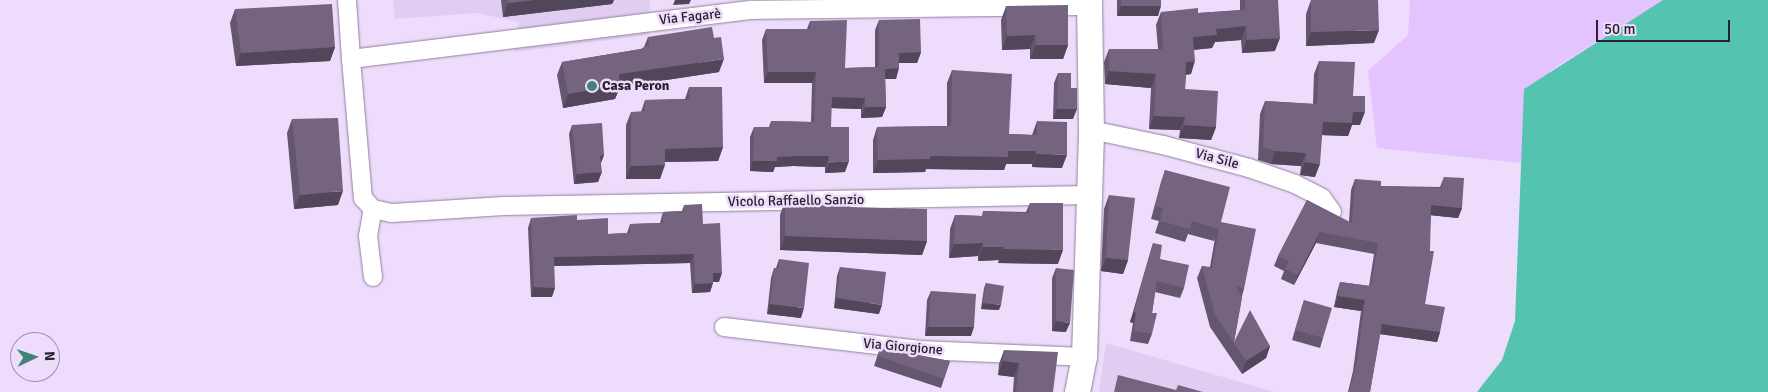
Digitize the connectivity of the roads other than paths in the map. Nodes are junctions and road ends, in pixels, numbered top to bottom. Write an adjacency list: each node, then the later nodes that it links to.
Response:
1 (347, 0): 3 (street)
2 (1090, 3): 3 (street, Via Fagarè); 4 (street)
3 (351, 58): 6 (street)
4 (1091, 130): 5 (street); 7 (street, Via Sile)
5 (1089, 195): 6 (street, Vicolo Raffaello Sanzio); 10 (street)
6 (373, 209): 8 (street)
7 (1332, 212)
8 (373, 277)
9 (724, 327): 10 (street, Via Giorgione)
10 (1084, 357): 11 (street)
11 (1077, 392)

